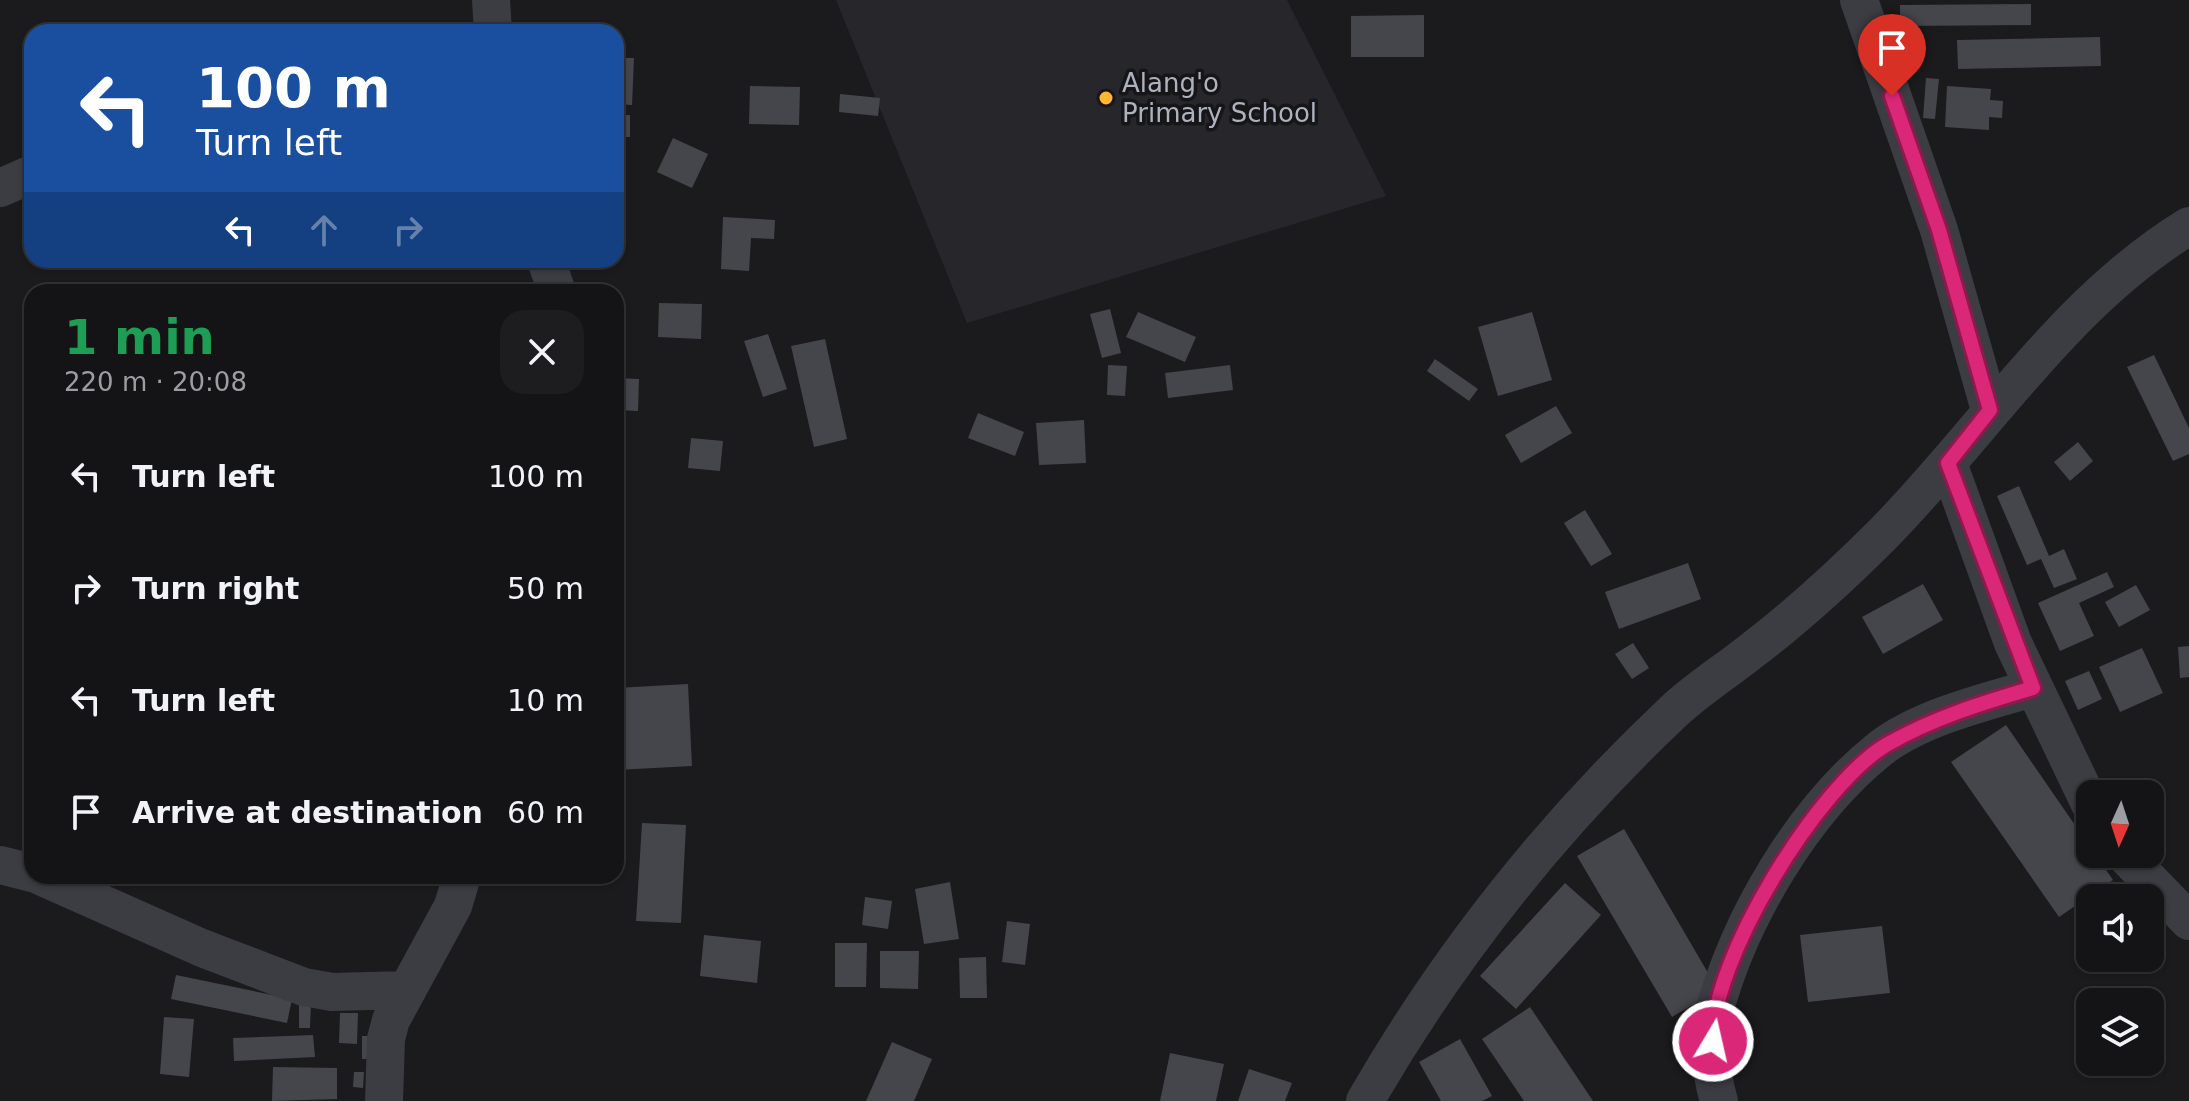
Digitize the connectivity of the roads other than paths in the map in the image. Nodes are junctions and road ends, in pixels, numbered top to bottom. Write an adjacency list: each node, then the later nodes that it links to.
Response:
1 (491, 0): 3 (street)
2 (1859, 0): 7 (street)
3 (492, 24)
4 (24, 178): 5 (street)
5 (0, 188)
6 (2189, 226): 7 (street)
7 (1990, 410): 8 (street)
8 (1948, 463): 9 (street); 19 (street)
9 (2033, 688): 10 (street); 20 (street)
10 (2078, 780)
11 (0, 865): 13 (street)
12 (2138, 868): 16 (street)
13 (24, 871)
14 (58, 884): 17 (street)
15 (459, 884): 17 (street)
16 (2189, 921)
17 (406, 990): 18 (street)
18 (384, 1101)
19 (1365, 1101)
20 (1719, 1101)

